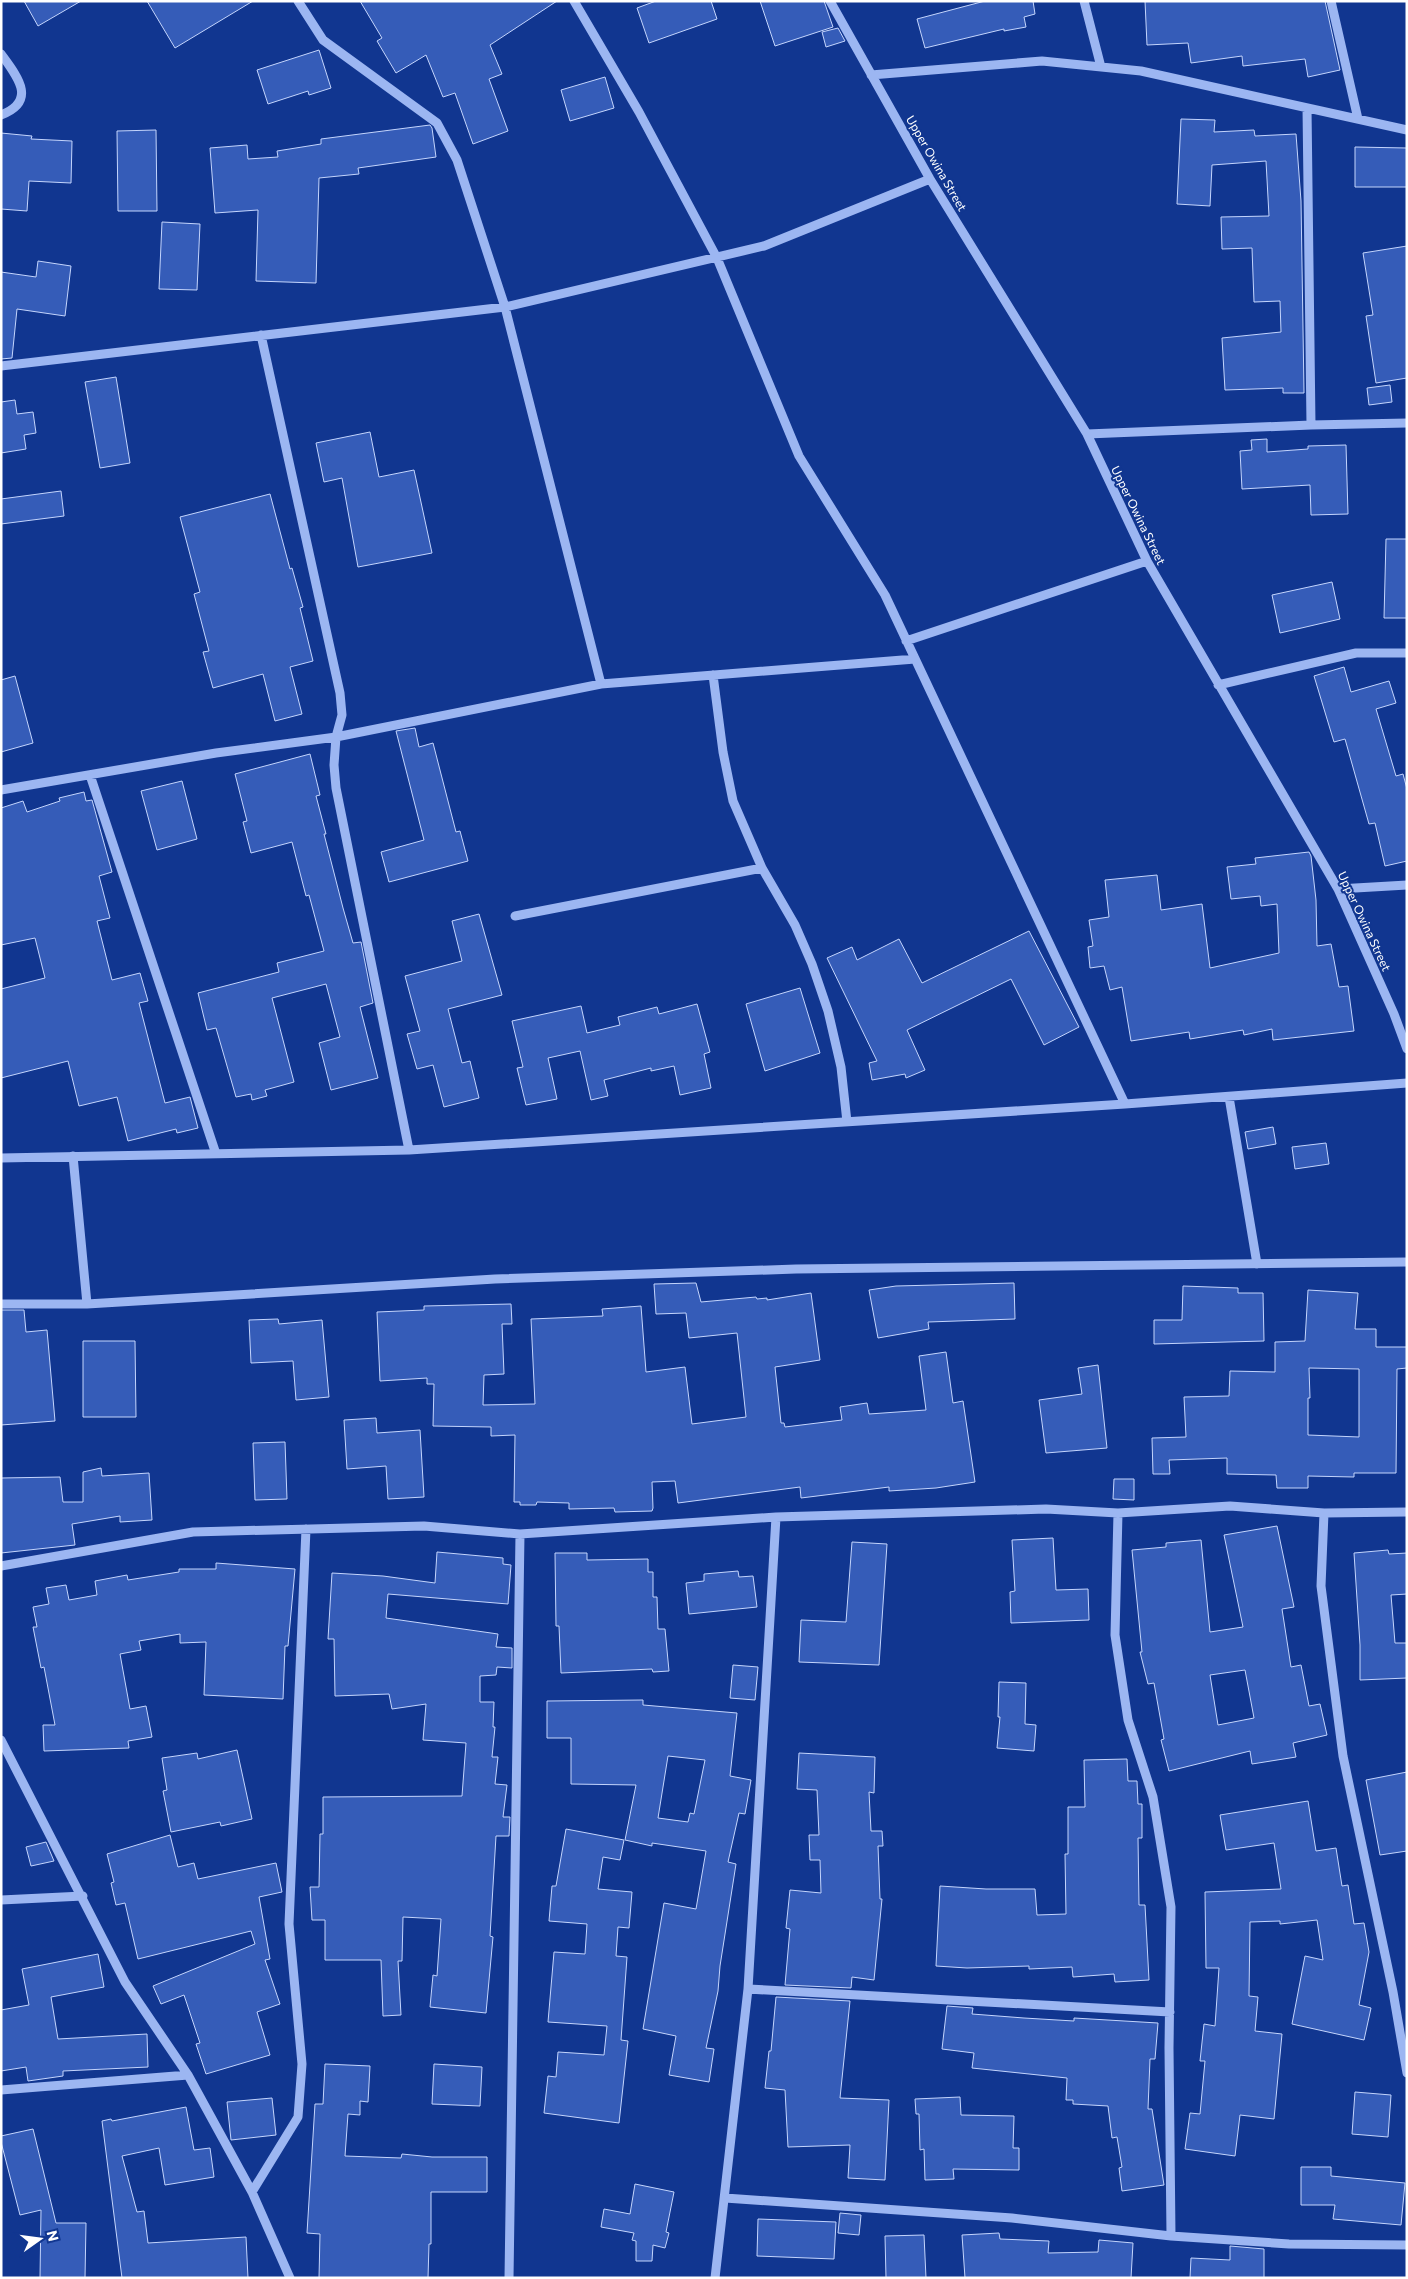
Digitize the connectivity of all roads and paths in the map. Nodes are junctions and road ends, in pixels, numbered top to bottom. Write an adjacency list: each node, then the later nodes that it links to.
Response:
1 (298, 1): 15 (street)
2 (574, 1): 14 (street)
3 (830, 1): 8 (street, Upper Owina Street)
4 (1084, 1): 7 (street)
5 (1330, 1): 11 (street)
6 (1, 54): 10 (street)
7 (1100, 67): 8 (street); 9 (street)
8 (871, 75): 13 (street, Upper Owina Street)
9 (1307, 108): 11 (street); 19 (street)
10 (1, 115)
11 (1358, 119): 12 (street)
12 (1407, 130)
13 (930, 178): 14 (street); 20 (street, Upper Owina Street)
14 (716, 258): 15 (street); 22 (street)
15 (505, 307): 16 (street); 26 (street)
16 (261, 335): 17 (street); 28 (street)
17 (1, 366)
18 (1407, 423): 19 (street)
19 (1312, 425): 20 (street)
20 (1087, 434): 21 (street, Upper Owina Street)
21 (1147, 561): 22 (street); 27 (street, Upper Owina Street)
22 (906, 641): 24 (street)
23 (1407, 653): 27 (street)
24 (915, 659): 25 (street); 38 (street)
25 (713, 675): 26 (street); 31 (street)
26 (601, 684): 28 (street)
27 (1218, 685): 33 (street, Upper Owina Street)
28 (336, 737): 29 (street); 40 (street)
29 (90, 775): 30 (street); 41 (street)
30 (1, 790)
31 (762, 868): 34 (street); 39 (street)
32 (1407, 885): 33 (street)
33 (1338, 889): 35 (street, Upper Owina Street)
34 (515, 916)
35 (1407, 1049)
36 (1407, 1083): 37 (street)
37 (1229, 1096): 38 (street); 45 (street)
38 (1125, 1104): 39 (street)
39 (847, 1122): 40 (street)
40 (408, 1150): 41 (street)
41 (216, 1154): 42 (street)
42 (73, 1156): 43 (street); 47 (street)
43 (1, 1158)
44 (1407, 1262): 45 (street)
45 (1257, 1264): 47 (street)
46 (1, 1304): 47 (street)
47 (87, 1304)
48 (1407, 1512): 50 (street)
49 (1118, 1513): 50 (street); 51 (street); 59 (street)
50 (1324, 1513): 60 (street)
51 (776, 1517): 53 (street); 58 (street)
52 (306, 1529): 53 (street); 54 (street); 63 (street)
53 (520, 1534): 68 (street)
54 (1, 1566)
55 (1, 1740): 56 (street)
56 (83, 1896): 57 (street); 61 (street)
57 (1, 1900)
58 (748, 1989): 59 (street); 64 (street)
59 (1170, 2012): 65 (street)
60 (1407, 2074)
61 (188, 2075): 62 (street); 63 (street)
62 (1, 2090)
63 (252, 2192): 67 (street)
64 (725, 2198): 65 (street); 69 (street)
65 (1171, 2236): 66 (street)
66 (1407, 2245)
67 (290, 2278)
68 (509, 2278)
69 (715, 2278)

